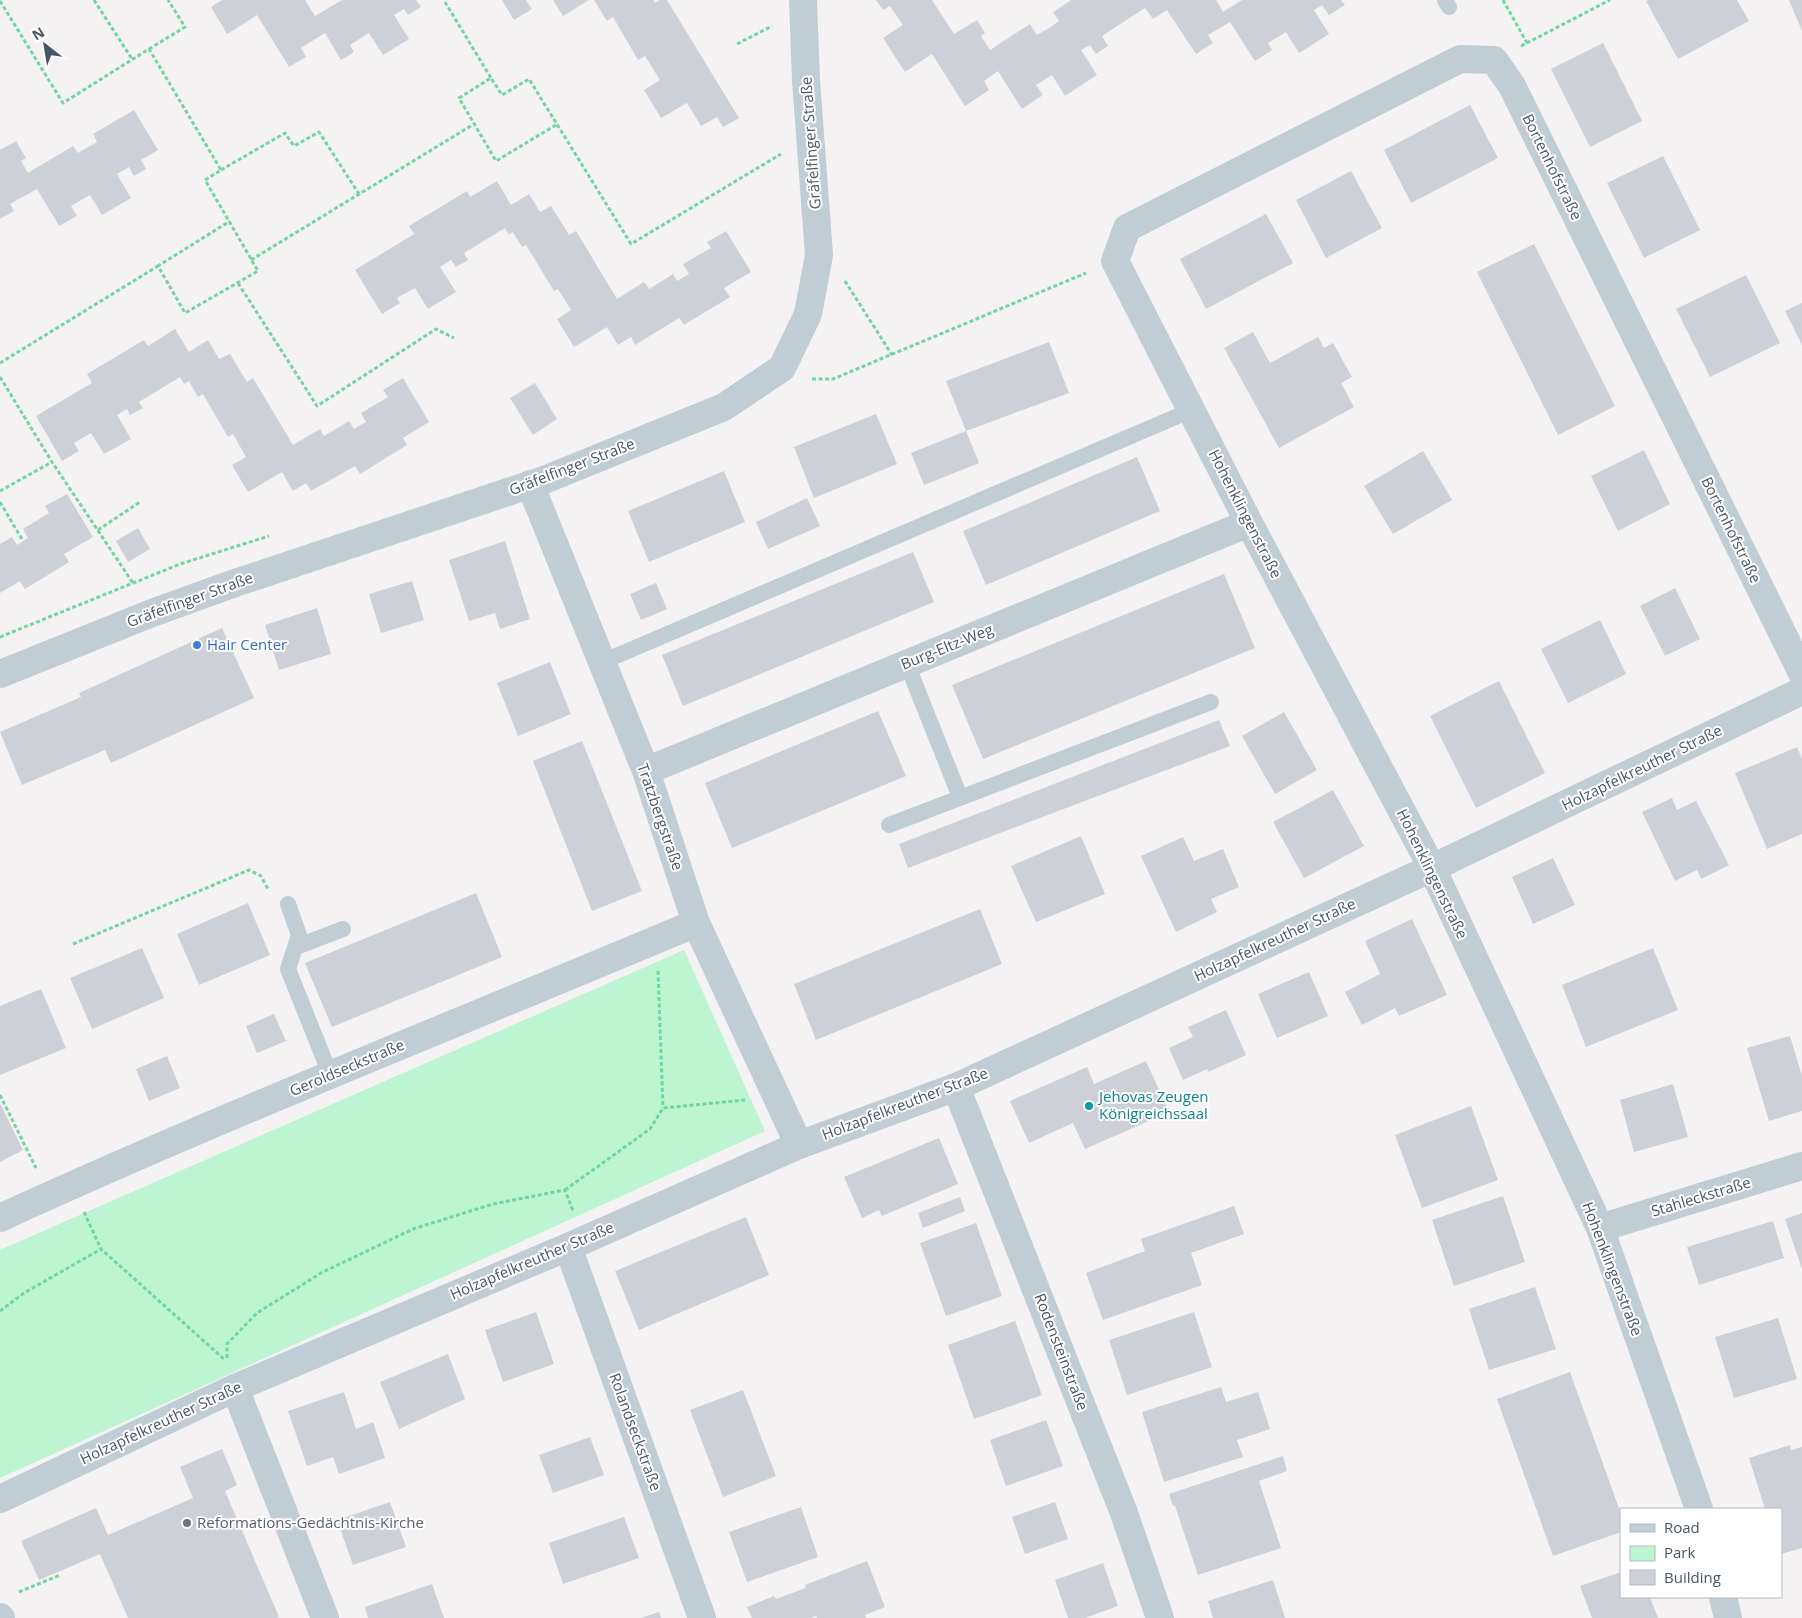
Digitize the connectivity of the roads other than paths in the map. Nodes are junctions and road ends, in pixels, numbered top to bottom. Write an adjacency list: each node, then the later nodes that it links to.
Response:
1 (803, 0): 4 (street, Gräfelfinger Straße)
2 (1115, 261): 3 (street, Hohenklingenstraße); 9 (street, Bortenhofstraße)
3 (1192, 410): 5 (street, Hohenklingenstraße); 6 (lane)
4 (530, 484): 6 (street, Tratzbergstraße); 8 (street, Gräfelfinger Straße)
5 (1249, 523): 7 (street, Burg-Eltz-Weg); 15 (street, Hohenklingenstraße)
6 (602, 662): 12 (street, Tratzbergstraße)
7 (907, 664): 12 (street, Burg-Eltz-Weg); 13 (lane)
8 (0, 674)
9 (1802, 674)
10 (1802, 691): 15 (street, Holzapfelkreuther Straße)
11 (1211, 702): 13 (lane)
12 (646, 771): 17 (street, Tratzbergstraße)
13 (960, 797): 14 (lane)
14 (889, 825)
15 (1432, 868): 21 (street, Holzapfelkreuther Straße); 25 (street, Hohenklingenstraße)
16 (288, 904): 19 (lane)
17 (696, 924): 20 (street, Geroldseckstraße); 22 (street, Tratzbergstraße)
18 (343, 929): 19 (lane)
19 (296, 947): 20 (lane)
20 (330, 1074): 24 (street, Geroldseckstraße)
21 (956, 1087): 22 (street, Holzapfelkreuther Straße); 33 (street, Rodensteinstraße)
22 (799, 1145): 26 (street, Holzapfelkreuther Straße)
23 (1802, 1166): 25 (street, Stahleckstraße)
24 (0, 1218)
25 (1600, 1228): 29 (street, Hohenklingenstraße)
26 (576, 1243): 27 (street, Holzapfelkreuther Straße); 32 (street, Rolandseckstraße)
27 (235, 1388): 28 (street, Holzapfelkreuther Straße); 31 (street)
28 (0, 1499)
29 (1699, 1508)
30 (1724, 1598): 34 (street)
31 (325, 1618)
32 (702, 1618)
33 (1160, 1618)
34 (1728, 1618)

